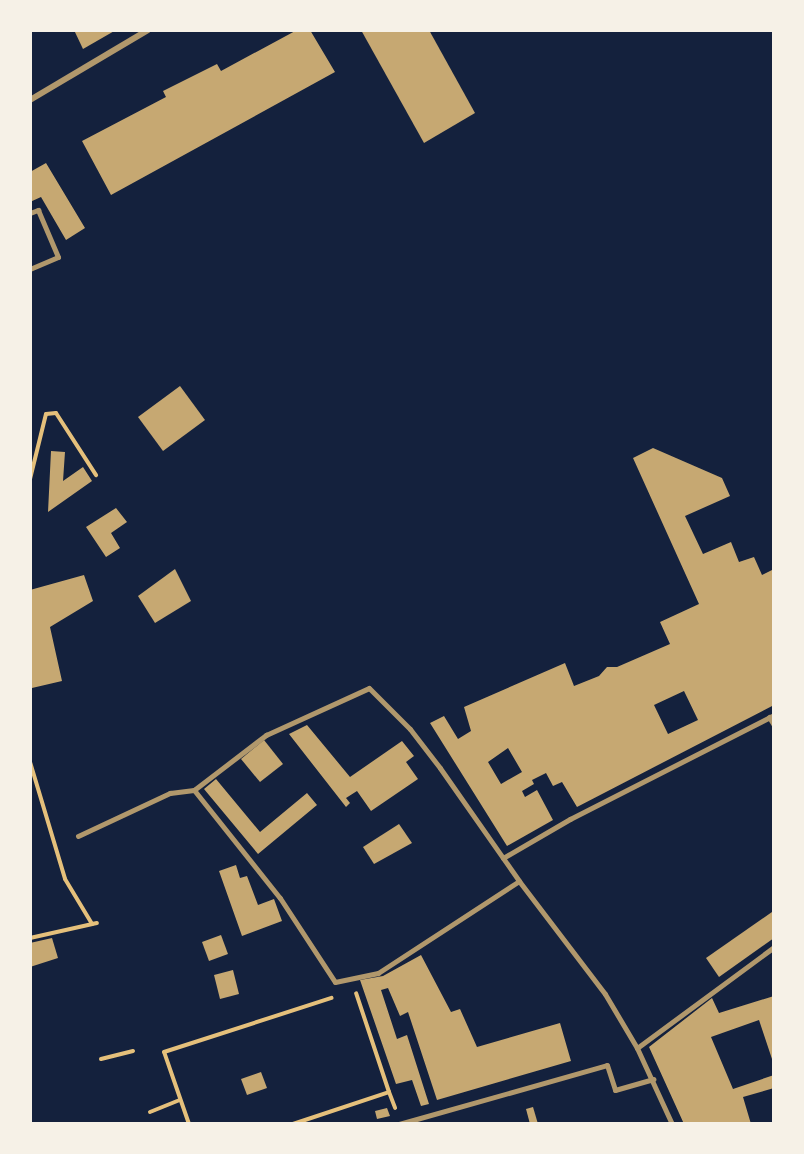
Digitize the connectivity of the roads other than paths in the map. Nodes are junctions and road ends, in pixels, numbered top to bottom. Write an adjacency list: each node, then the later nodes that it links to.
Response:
1 (148, 30): 2 (street)
2 (30, 100)
3 (30, 213): 4 (street)
4 (30, 269)
5 (772, 716): 6 (street); 9 (street)
6 (774, 725)
7 (194, 790): 8 (street); 9 (street); 10 (street)
8 (78, 836)
9 (503, 858): 10 (street)
10 (519, 881): 12 (street)
11 (774, 947): 12 (street)
12 (637, 1048): 13 (street)
13 (653, 1079): 14 (street); 15 (street)
14 (399, 1124)
15 (672, 1124)

